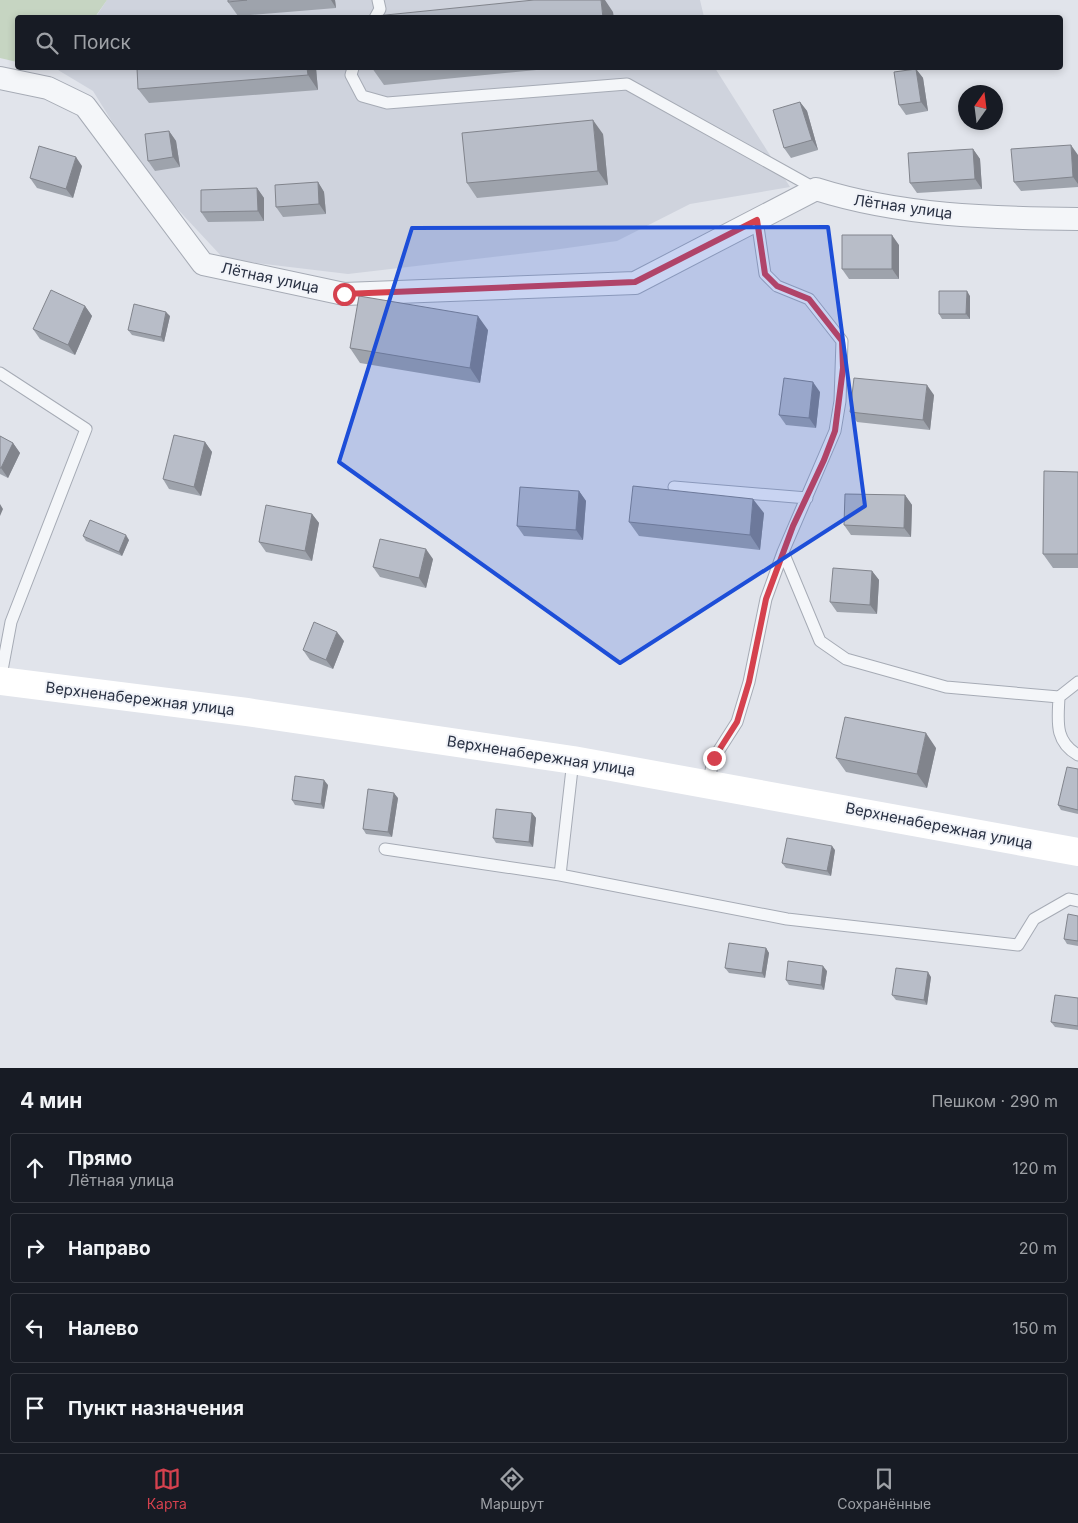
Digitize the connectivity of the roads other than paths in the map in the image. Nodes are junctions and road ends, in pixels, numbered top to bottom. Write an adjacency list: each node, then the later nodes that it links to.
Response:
1 (378, 0): 2 (lane)
2 (377, 15)
3 (352, 70): 5 (lane)
4 (0, 78): 7 (street, Лётная улица)
5 (816, 189): 6 (street, Лётная улица); 7 (street, Лётная улица)
6 (1078, 219)
7 (757, 220): 10 (lane)
8 (0, 373): 12 (lane)
9 (674, 487): 10 (lane)
10 (806, 498): 11 (lane)
11 (783, 552): 14 (lane); 17 (lane)
12 (0, 681): 16 (street, Верхненабережная улица)
13 (1078, 682): 14 (lane)
14 (1059, 697): 15 (lane)
15 (1078, 754)
16 (573, 760): 17 (street, Верхненабережная улица); 20 (lane)
17 (708, 783): 19 (street, Верхненабережная улица)
18 (385, 849): 20 (lane)
19 (1078, 852)
20 (560, 875): 21 (lane)
21 (1078, 901)

